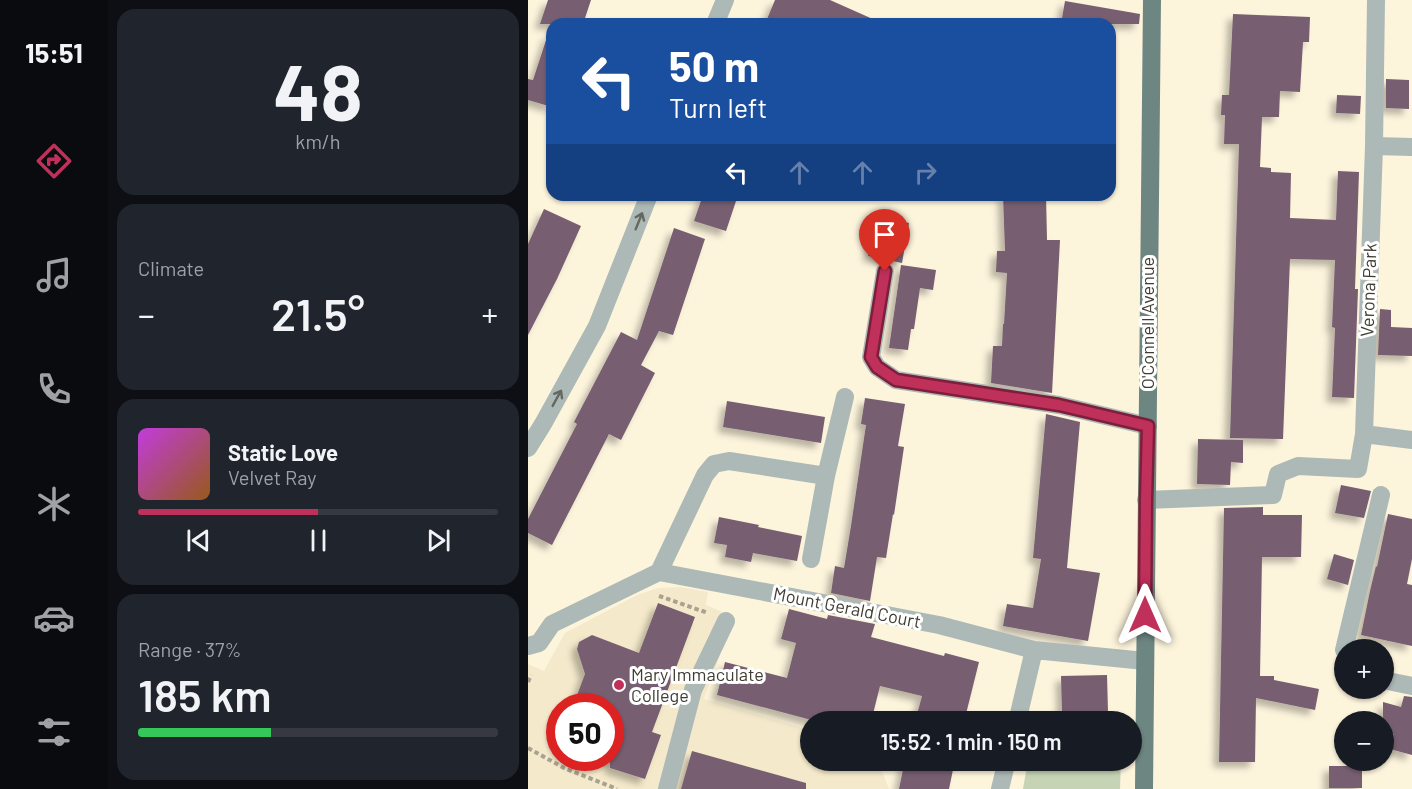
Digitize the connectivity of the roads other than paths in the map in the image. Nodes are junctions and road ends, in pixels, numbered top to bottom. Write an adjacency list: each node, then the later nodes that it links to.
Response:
1 (725, 0): 4 (street)
2 (1152, 0): 11 (main road, O'Connell Avenue)
3 (1376, 0): 5 (street, Verona Park)
4 (718, 18)
5 (1374, 146): 6 (street); 12 (street, Verona Park)
6 (1412, 147)
7 (647, 201): 10 (street, one-way to 7)
8 (885, 271): 11 (street)
9 (845, 397): 15 (street)
10 (535, 420): 14 (street)
11 (1148, 426): 17 (main road, O'Connell Avenue)
12 (1364, 434): 13 (street); 17 (street, Verona Park)
13 (1412, 440)
14 (528, 448)
15 (826, 476): 18 (street); 19 (street)
16 (1381, 495): 21 (street)
17 (1146, 500): 24 (main road, O'Connell Avenue)
18 (811, 559)
19 (659, 572): 22 (street); 23 (street, Mount Gerald Court)
20 (726, 621): 29 (street)
21 (1347, 639)
22 (528, 646)
23 (1034, 650): 24 (street, Mount Gerald Court); 27 (street)
24 (1145, 661): 31 (main road, O'Connell Avenue)
25 (1394, 682): 26 (street)
26 (1412, 686)
27 (1020, 711)
28 (1004, 771): 30 (street)
29 (667, 789)
30 (1000, 789)
31 (1144, 789)

